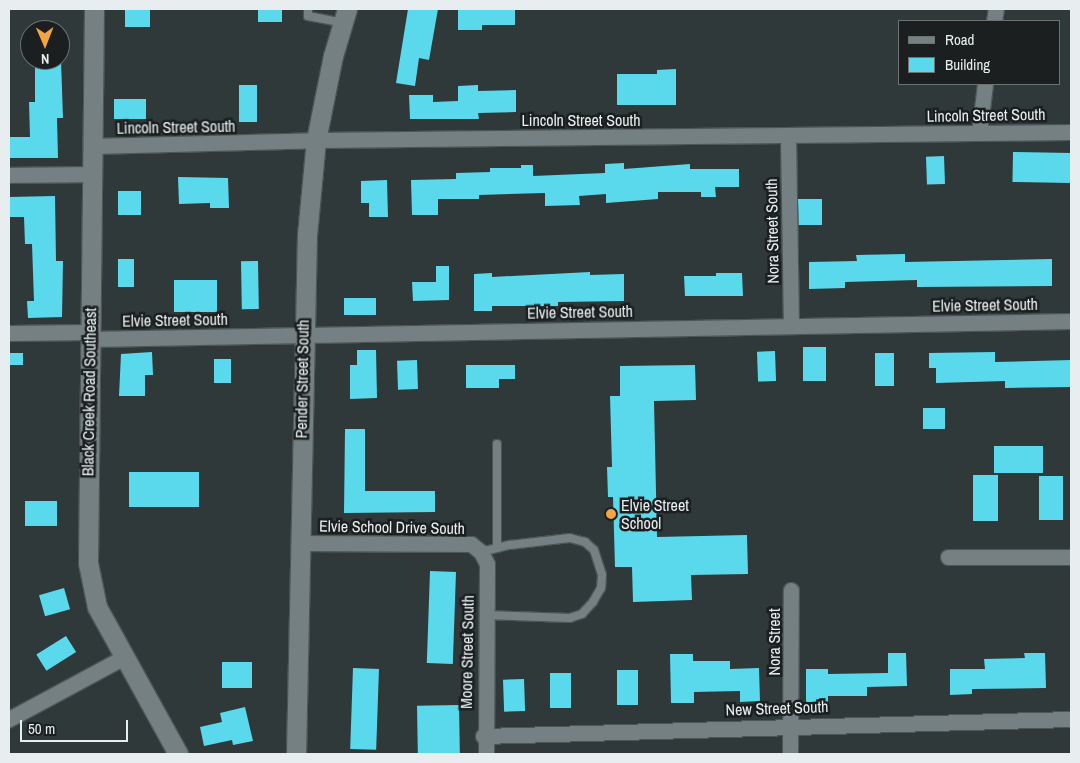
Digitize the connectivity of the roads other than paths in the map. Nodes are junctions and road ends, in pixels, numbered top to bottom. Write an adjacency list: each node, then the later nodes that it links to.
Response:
1 (94, 9): 9 (street, Black Creek Road Southeast)
2 (308, 9): 3 (lane)
3 (345, 16): 8 (street, Pender Street South)
4 (985, 85): 6 (street)
5 (1071, 132): 6 (street, Lincoln Street South)
6 (979, 133): 7 (street, Lincoln Street South)
7 (788, 136): 8 (street, Lincoln Street South); 13 (street, Nora Street South)
8 (316, 140): 9 (street, Lincoln Street South); 15 (street, Pender Street South)
9 (92, 146): 10 (street, Black Creek Road Southeast)
10 (92, 174): 11 (street); 16 (street, Black Creek Road Southeast)
11 (9, 175)
12 (1071, 321): 13 (street, Elvie Street South)
13 (791, 326): 15 (street, Elvie Street South)
14 (9, 333): 16 (street, Elvie Street South)
15 (303, 335): 16 (street, Elvie Street South); 18 (street, Pender Street South)
16 (89, 336): 25 (street, Black Creek Road Southeast)
17 (498, 444): 19 (lane)
18 (300, 543): 20 (street, Elvie School Drive South); 31 (street, Pender Street South)
19 (497, 548): 20 (lane); 24 (lane)
20 (481, 552): 24 (street, Moore Street South)
21 (948, 557): 22 (street)
22 (1071, 557)
23 (791, 590): 28 (street, Nora Street)
24 (486, 615): 29 (street, Moore Street South)
25 (124, 657): 26 (street); 30 (street, Black Creek Road Southeast)
26 (9, 719)
27 (1071, 719): 28 (street, New Street South)
28 (791, 725): 29 (street, New Street South); 33 (street)
29 (484, 736): 32 (street, Moore Street South)
30 (178, 754)
31 (296, 754)
32 (486, 754)
33 (790, 754)

